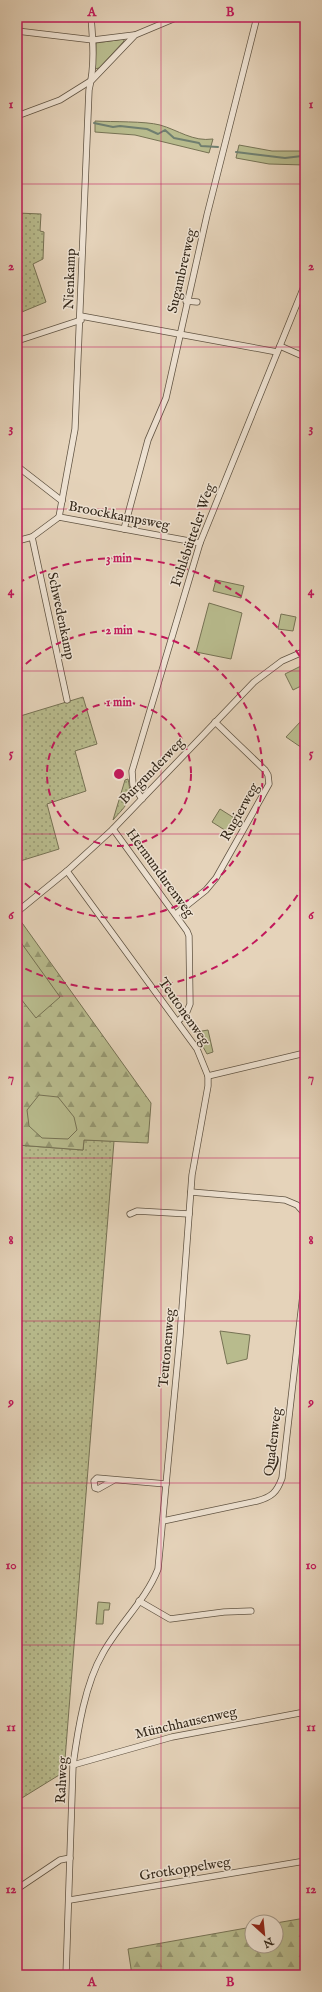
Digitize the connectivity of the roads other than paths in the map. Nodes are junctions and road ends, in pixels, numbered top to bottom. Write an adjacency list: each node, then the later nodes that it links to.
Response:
1 (90, 17): 6 (street, Nienkamp)
2 (178, 17): 5 (street)
3 (257, 17): 10 (street, Sugambrerweg)
4 (17, 31): 6 (street)
5 (135, 34): 6 (street); 7 (street)
6 (93, 40): 7 (street, Nienkamp)
7 (92, 80): 8 (street); 12 (street, Nienkamp)
8 (17, 116)
9 (305, 284): 15 (street, Fuhlsbütteler Weg)
10 (186, 301): 11 (street); 13 (street, Sugambrerweg)
11 (197, 302)
12 (81, 318): 13 (street); 14 (street); 19 (street, Nienkamp)
13 (180, 335): 16 (street); 21 (street, Sugambrerweg)
14 (17, 341)
15 (280, 346): 16 (street, Fuhlsbütteler Weg); 17 (street)
16 (277, 352): 24 (street, Fuhlsbütteler Weg)
17 (305, 357)
18 (17, 466): 19 (street)
19 (62, 501): 20 (street, Nienkamp)
20 (59, 516): 21 (street, Broockkampsweg); 22 (street, Broockkampsweg)
21 (124, 529): 24 (street, Broockkampsweg)
22 (32, 537): 23 (street, Broockkampsweg); 26 (street, Schwedenkamp)
23 (17, 541)
24 (200, 544): 28 (street, Fuhlsbütteler Weg)
25 (305, 651): 27 (street, Burgunderweg)
26 (67, 700)
27 (215, 722): 28 (street, Burgunderweg); 32 (street, Rugierweg)
28 (142, 799): 29 (street, Burgunderweg)
29 (114, 829): 30 (street, Burgunderweg); 32 (street, Hermundurenweg)
30 (67, 872): 31 (street, Burgunderweg); 33 (street, Teutonenweg)
31 (17, 912)
32 (176, 914): 33 (street, Hermundurenweg)
33 (178, 1021): 35 (street, Teutonenweg)
34 (305, 1053): 35 (street)
35 (208, 1076): 36 (street, Teutonenweg)
36 (191, 1192): 37 (street); 39 (street, Teutonenweg)
37 (304, 1210)
38 (130, 1214): 39 (street)
39 (189, 1214): 42 (street, Teutonenweg)
40 (305, 1277): 43 (street, Quadenweg)
41 (114, 1480): 42 (street)
42 (166, 1484): 43 (street, Teutonenweg)
43 (163, 1521): 44 (street, Teutonenweg)
44 (139, 1601): 45 (street); 47 (street, Rahweg)
45 (251, 1611)
46 (305, 1712): 47 (street, Münchhausenweg)
47 (73, 1765): 48 (street, Rahweg)
48 (70, 1858): 50 (street); 51 (street, Rahweg)
49 (305, 1861): 51 (street, Grotkoppelweg)
50 (17, 1889)
51 (70, 1900): 52 (street, Rahweg)
52 (66, 1975)

